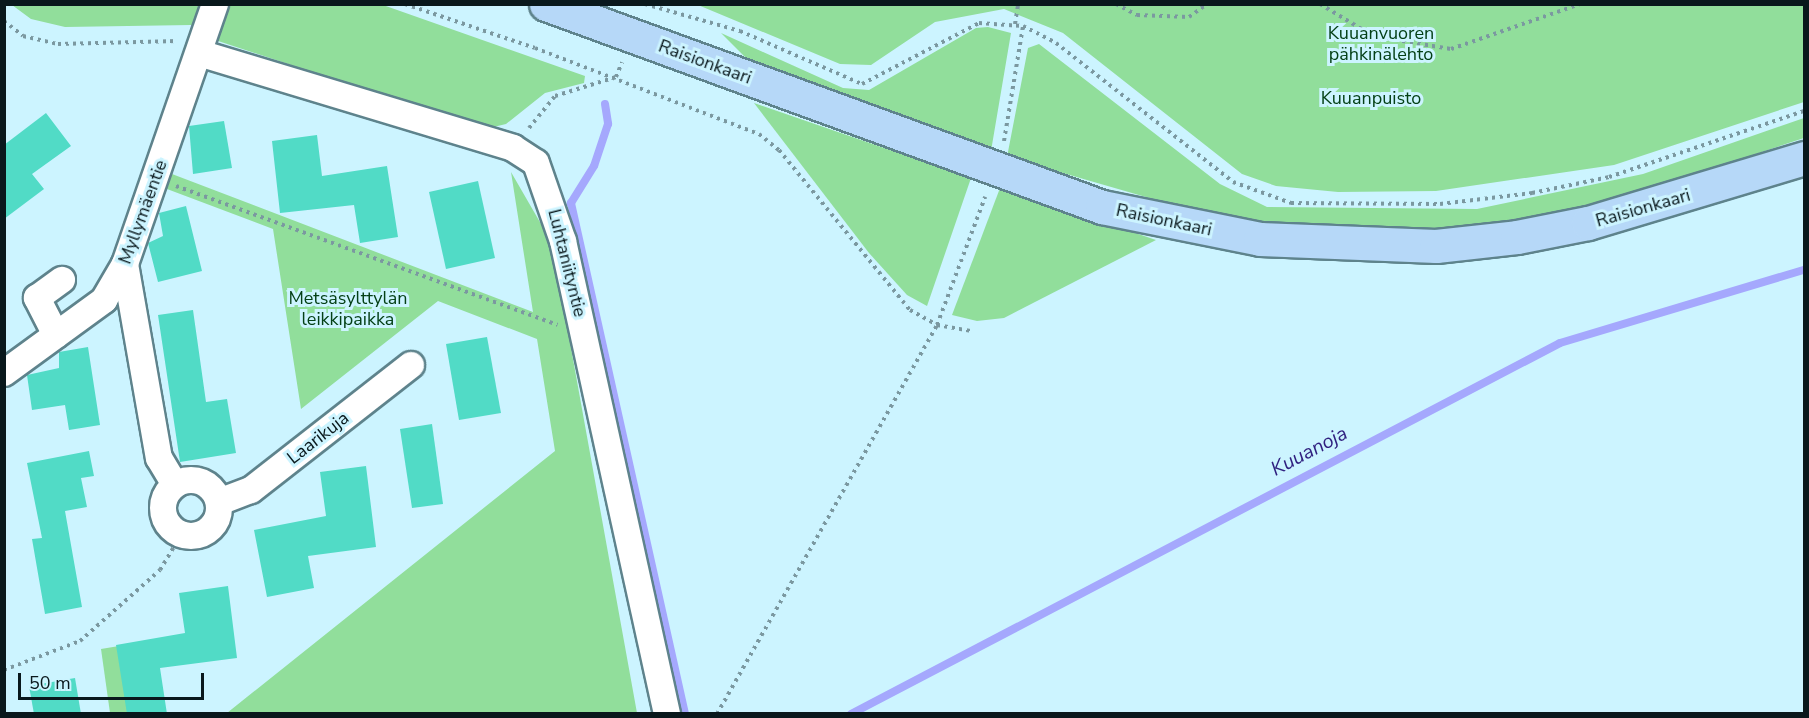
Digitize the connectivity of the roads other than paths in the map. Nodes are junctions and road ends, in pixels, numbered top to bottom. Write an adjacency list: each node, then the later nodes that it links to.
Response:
1 (215, 4): 3 (street, Myllymäentie)
2 (546, 4): 4 (main road, Raisionkaari)
3 (192, 43): 5 (street, Myllymäentie); 12 (street, Luhtaniityntie)
4 (1804, 158)
5 (125, 264): 7 (street, Myllymäentie); 10 (street)
6 (62, 280): 7 (street)
7 (57, 335): 9 (street, Myllymäentie)
8 (411, 365): 11 (street, Laarikuja)
9 (4, 373)
10 (175, 485): 11 (street); 11 (street)
11 (219, 502)
12 (667, 714)

